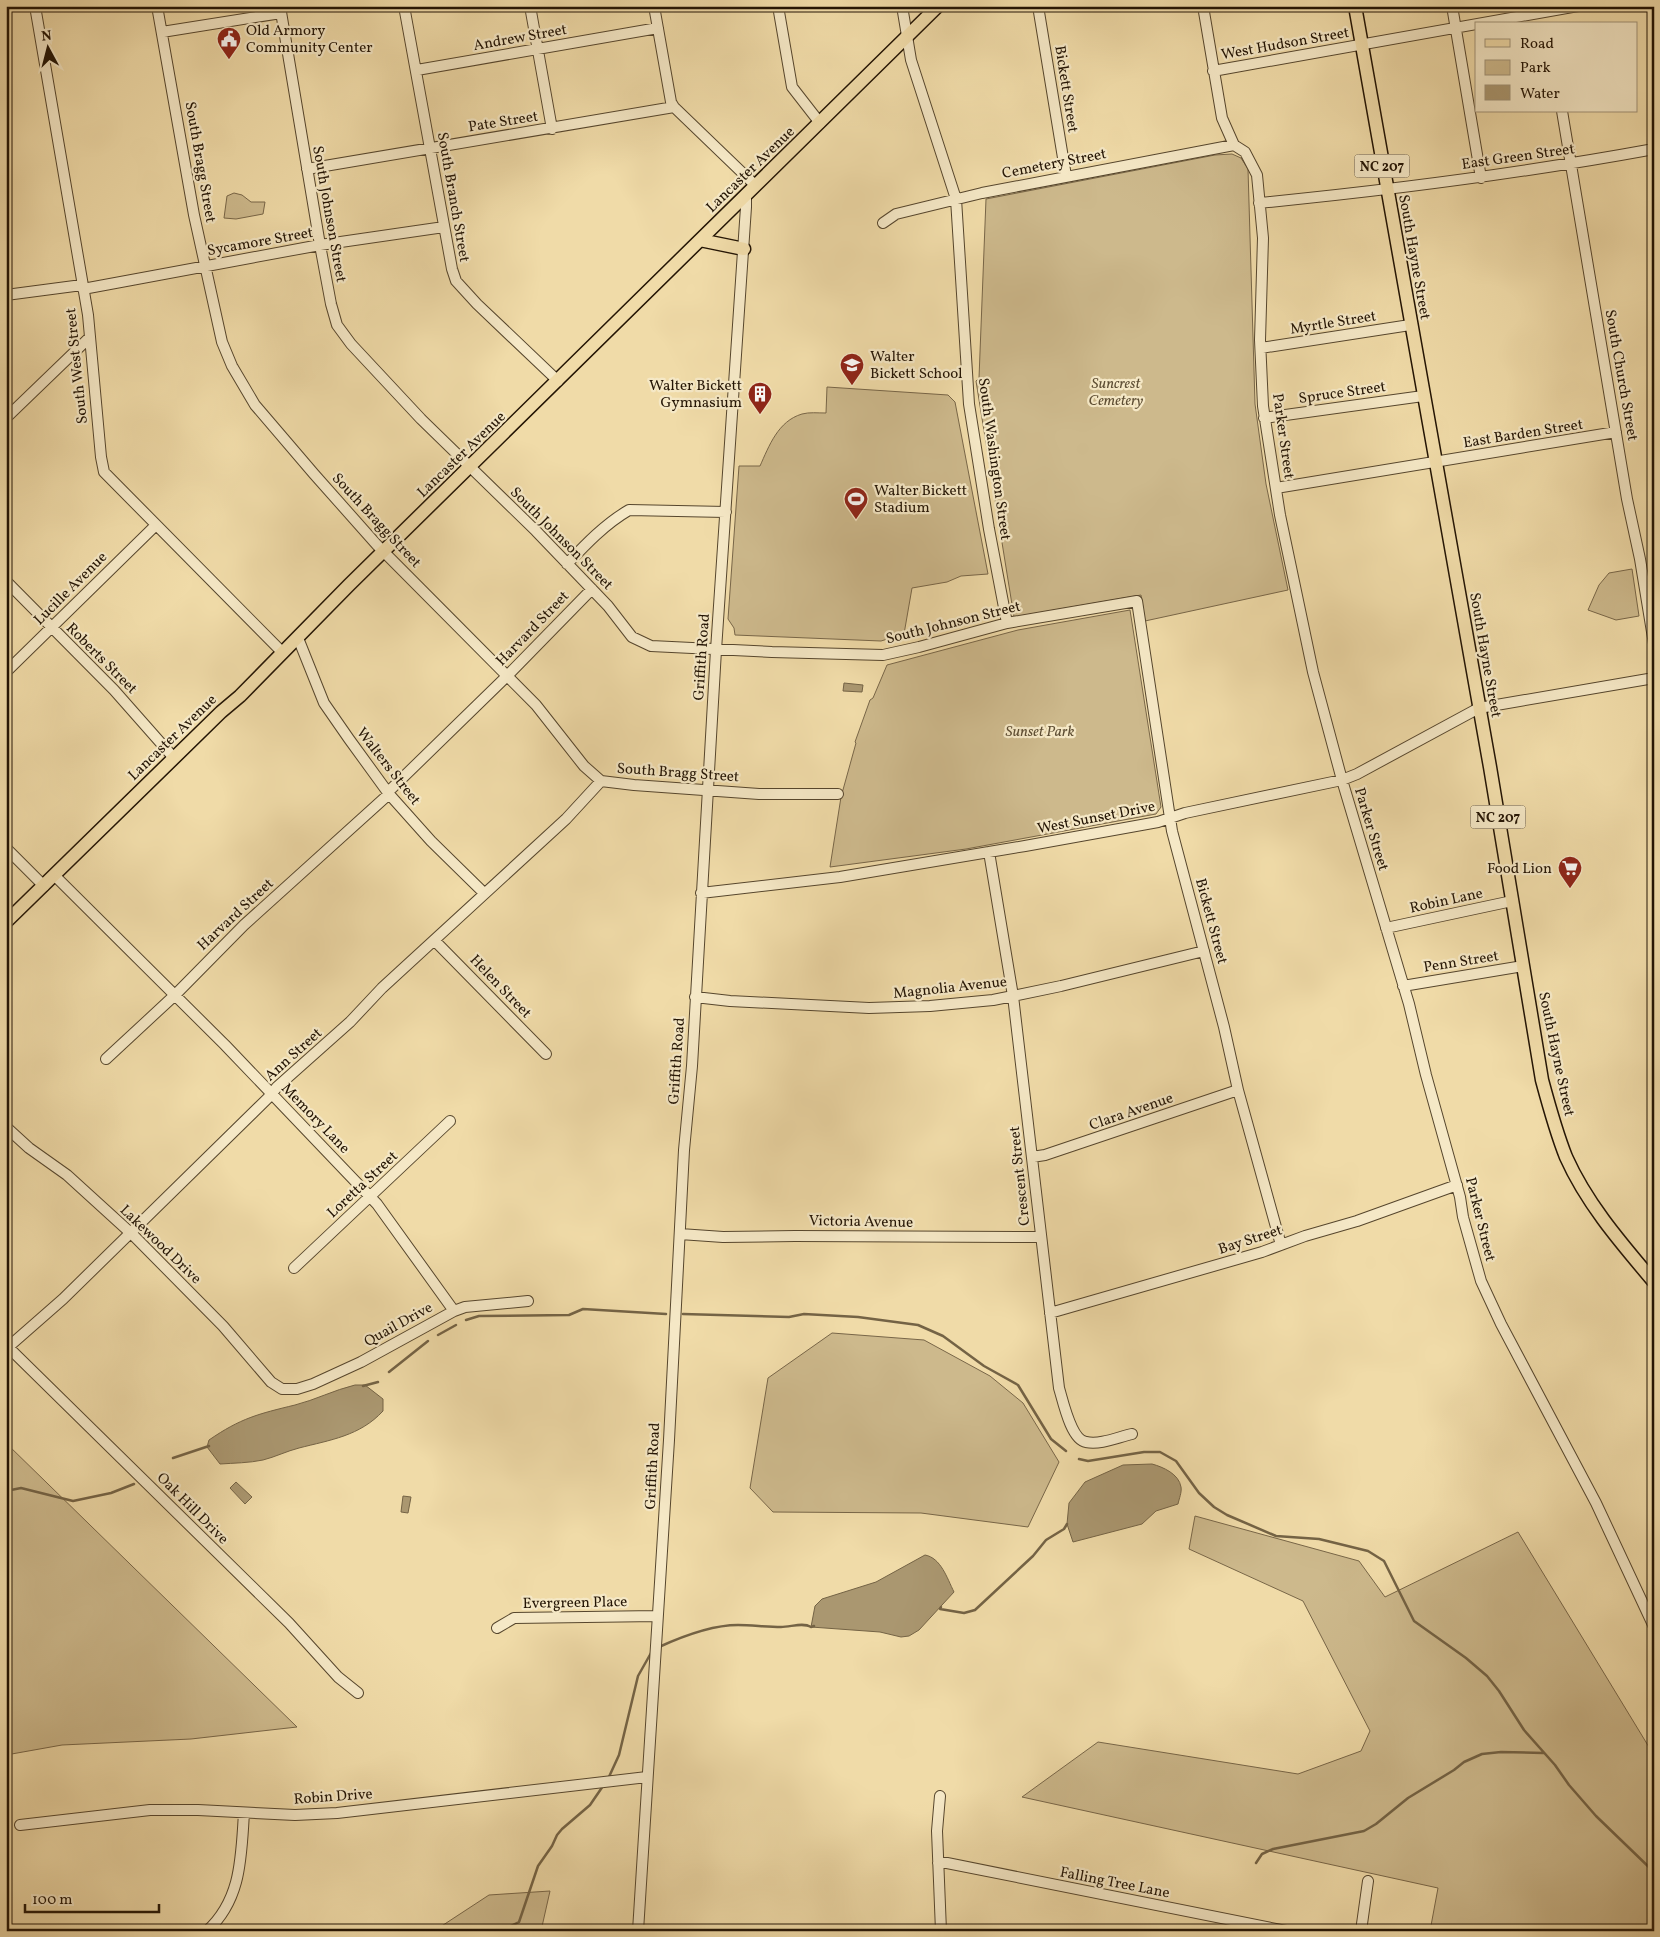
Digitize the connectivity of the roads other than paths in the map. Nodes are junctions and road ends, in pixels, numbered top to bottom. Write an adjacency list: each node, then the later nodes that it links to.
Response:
1 (35, 6): 48 (street, South West Street)
2 (157, 6): 21 (street, South Bragg Street)
3 (404, 6): 25 (street, South Branch Street)
4 (530, 6): 24 (street)
5 (654, 6): 20 (street)
6 (778, 6): 29 (street)
7 (902, 6): 22 (street, South Washington Street)
8 (938, 6): 22 (main road, Lancaster Avenue)
9 (1038, 6): 36 (street, Bickett Street)
10 (1203, 6): 26 (street, Parker Street)
11 (1355, 6): 23 (main road, South Hayne Street / NC 207)
12 (1452, 6): 19 (street)
13 (1578, 6): 15 (street, West Hudson Street)
14 (282, 8): 21 (street); 35 (street, South Johnson Street)
15 (1546, 9): 16 (street, West Hudson Street); 17 (street)
16 (1481, 22)
17 (1548, 22)
18 (1475, 23): 19 (street, West Hudson Street)
19 (1456, 27): 23 (street, West Hudson Street); 37 (street)
20 (658, 28): 24 (street, Andrew Street); 27 (street)
21 (162, 32): 47 (street, South Bragg Street)
22 (908, 37): 29 (main road, Lancaster Avenue); 40 (street, South Washington Street)
23 (1361, 44): 26 (street, West Hudson Street); 39 (main road, South Hayne Street / NC 207)
24 (538, 49): 25 (street, Andrew Street); 30 (street)
25 (417, 70): 32 (street, South Branch Street)
26 (1213, 71): 31 (street, Parker Street)
27 (674, 108): 30 (street, Pate Street); 38 (street)
28 (1562, 112): 34 (street, South Church Street)
29 (820, 123): 38 (main road, Lancaster Avenue)
30 (552, 129): 32 (street, Pate Street)
31 (1234, 145): 36 (street, Cemetery Street); 41 (street, Parker Street)
32 (430, 148): 35 (street, Pate Street); 43 (street, South Branch Street)
33 (1654, 149): 34 (street, East Green Street)
34 (1570, 164): 37 (street, East Green Street); 57 (street, South Church Street)
35 (307, 169): 45 (street, South Johnson Street)
36 (1066, 176): 40 (street, Cemetery Street)
37 (1481, 178): 39 (street, East Green Street)
38 (751, 190): 44 (main road, Lancaster Avenue); 46 (street, Griffith Road)
39 (1387, 190): 41 (street, East Green Street); 50 (main road, South Hayne Street / NC 207)
40 (956, 199): 42 (street, Cemetery Street); 68 (street, South Washington Street)
41 (1260, 203): 52 (street, Parker Street)
42 (883, 223)
43 (444, 227): 45 (street, Sycamore Street); 53 (street, South Branch Street)
44 (700, 240): 46 (main road); 53 (main road, Lancaster Avenue)
45 (320, 245): 47 (street, Sycamore Street); 59 (street, South Johnson Street)
46 (744, 249): 61 (street, Griffith Road)
47 (205, 266): 48 (street, Sycamore Street); 63 (street, South Bragg Street)
48 (82, 287): 49 (street, Sycamore Street); 51 (street, South West Street)
49 (6, 295)
50 (1410, 325): 52 (street, Myrtle Street); 54 (main road, South Hayne Street / NC 207)
51 (90, 338): 55 (street); 62 (street, South West Street)
52 (1261, 348): 56 (street, Parker Street)
53 (558, 381): 59 (main road, Lancaster Avenue)
54 (1423, 396): 56 (street, Spruce Street); 58 (main road, South Hayne Street / NC 207)
55 (6, 418)
56 (1264, 418): 60 (street, Parker Street)
57 (1616, 432): 58 (street, East Barden Street); 71 (street, South Church Street)
58 (1434, 462): 60 (street, East Barden Street); 77 (main road, South Hayne Street / NC 207)
59 (470, 468): 63 (main road, Lancaster Avenue); 64 (street, South Johnson Street)
60 (1276, 488): 79 (street, Parker Street)
61 (726, 512): 64 (street); 72 (street, Griffith Road)
62 (156, 525): 69 (street, Lucille Avenue); 73 (street, South West Street)
63 (384, 552): 70 (main road, Lancaster Avenue); 75 (street, South Bragg Street)
64 (567, 564): 66 (street, South Johnson Street)
65 (6, 581): 69 (street, Roberts Street)
66 (592, 589): 72 (street, South Johnson Street); 75 (street, Harvard Street)
67 (1137, 601): 68 (street, South Johnson Street); 84 (street, Bickett Street)
68 (1007, 623): 72 (street, South Johnson Street)
69 (51, 628): 74 (street, Lucille Avenue); 78 (street, Roberts Street)
70 (298, 638): 73 (main road, Lancaster Avenue); 82 (street, Walters Street)
71 (1654, 644)
72 (716, 650): 81 (street, Griffith Road)
73 (283, 653): 78 (main road, Lancaster Avenue)
74 (6, 672)
75 (507, 676): 80 (street, South Bragg Street); 82 (street, Harvard Street)
76 (1654, 678): 77 (street, West Sunset Drive)
77 (1479, 708): 79 (street, West Sunset Drive); 91 (main road, South Hayne Street / NC 207)
78 (174, 758): 87 (main road, Lancaster Avenue)
79 (1342, 780): 84 (street, West Sunset Drive); 93 (street, Parker Street)
80 (601, 781): 81 (street, South Bragg Street); 89 (street, Ann Street)
81 (707, 789): 83 (street, South Bragg Street); 90 (street, Griffith Road)
82 (388, 793): 89 (street, Walters Street); 98 (street, Harvard Street)
83 (838, 794)
84 (1170, 818): 86 (street, West Sunset Drive); 95 (street, Bickett Street)
85 (6, 848): 88 (street)
86 (990, 852): 90 (street, West Sunset Drive); 99 (street, Crescent Street)
87 (54, 875): 88 (main road, Lancaster Avenue); 98 (street, Memory Lane)
88 (44, 886): 92 (main road, Lancaster Avenue)
89 (484, 893): 94 (street, Ann Street)
90 (701, 893): 100 (street, Griffith Road)
91 (1512, 901): 93 (street, Robin Lane); 96 (main road, South Hayne Street / NC 207)
92 (6, 922)
93 (1386, 928): 97 (street, Parker Street)
94 (435, 940): 101 (street, Helen Street); 104 (street, Ann Street)
95 (1204, 951): 99 (street, Magnolia Avenue); 103 (street, Bickett Street)
96 (1523, 966): 97 (street, Penn Street); 115 (main road, South Hayne Street / NC 207)
97 (1403, 986): 108 (street, Parker Street)
98 (175, 995): 102 (street, Harvard Street); 104 (street, Memory Lane)
99 (1012, 996): 100 (street, Magnolia Avenue); 107 (street, Crescent Street)
100 (695, 997): 111 (street, Griffith Road)
101 (546, 1054)
102 (106, 1059)
103 (1238, 1090): 107 (street, Clara Avenue); 113 (street, Bickett Street)
104 (272, 1094): 109 (street, Memory Lane); 110 (street, Ann Street)
105 (450, 1121): 109 (street, Loretta Street)
106 (6, 1127): 110 (street, Lakewood Drive)
107 (1032, 1157): 112 (street, Crescent Street)
108 (1457, 1184): 113 (street, Bay Street); 123 (street, Parker Street)
109 (370, 1197): 114 (street, Loretta Street); 117 (street, Memory Lane)
110 (130, 1233): 119 (street, Ann Street); 120 (street, Lakewood Drive)
111 (680, 1234): 112 (street, Victoria Avenue); 122 (street, Griffith Road)
112 (1041, 1236): 118 (street, Crescent Street)
113 (1281, 1245): 118 (street, Bay Street)
114 (294, 1268)
115 (1654, 1282)
116 (528, 1300): 117 (street, Quail Drive)
117 (454, 1311): 120 (street, Quail Drive)
118 (1050, 1313): 121 (street, Crescent Street)
119 (7, 1347): 125 (street, Oak Hill Drive)
120 (288, 1390)
121 (1132, 1434)
122 (658, 1616): 124 (street, Evergreen Place); 126 (street, Griffith Road)
123 (1654, 1627)
124 (496, 1628)
125 (358, 1693)
126 (646, 1776): 128 (street, Robin Drive); 134 (street, Griffith Road)
127 (940, 1796): 130 (street)
128 (244, 1813): 129 (street, Robin Drive); 133 (street)
129 (20, 1824)
130 (938, 1863): 132 (street, Falling Tree Lane); 135 (street)
131 (1368, 1881): 137 (street)
132 (1250, 1927): 136 (street, Falling Tree Lane)
133 (207, 1931)
134 (638, 1931)
135 (941, 1931)
136 (1286, 1931)
137 (1361, 1931)

